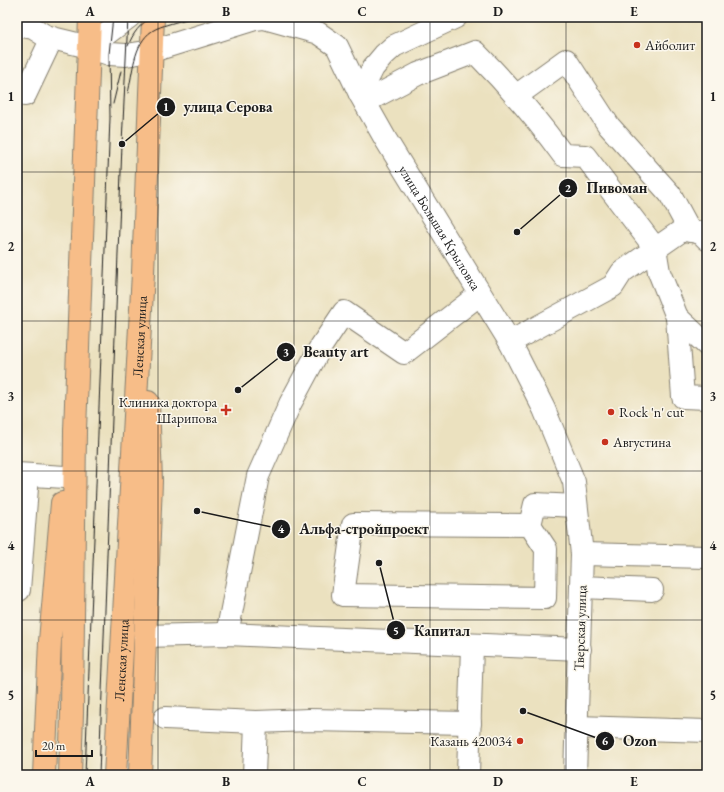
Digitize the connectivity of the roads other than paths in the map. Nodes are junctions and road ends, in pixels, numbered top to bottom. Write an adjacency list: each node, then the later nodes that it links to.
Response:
1 (90, 17): 8 (main road)
2 (129, 17): 8 (street)
3 (153, 17): 9 (main road, Ленская улица)
4 (456, 17): 12 (street)
5 (268, 18): 9 (street); 12 (street, улица Большая Крыловка)
6 (28, 23): 7 (street)
7 (52, 38): 8 (street); 10 (street)
8 (90, 47): 9 (street); 21 (main road)
9 (152, 51): 15 (main road, Ленская улица)
10 (25, 95)
11 (516, 96): 12 (street); 13 (street); 14 (street)
12 (363, 98): 16 (street, улица Большая Крыловка)
13 (698, 235): 14 (street)
14 (655, 248): 17 (street); 18 (street)
15 (143, 273): 33 (main road); 43 (main road, Ленская улица)
16 (480, 294): 18 (street, улица Большая Крыловка); 32 (street)
17 (677, 317): 19 (street); 20 (street)
18 (510, 342): 24 (street, улица Большая Крыловка)
19 (707, 345)
20 (707, 398)
21 (75, 431): 23 (main road); 42 (main road)
22 (23, 475): 23 (street); 30 (street)
23 (65, 477): 41 (main road)
24 (574, 482): 25 (street, Тверская улица)
25 (576, 506): 26 (street); 27 (street, Тверская улица)
26 (530, 525): 26 (street)
27 (582, 554): 28 (street); 29 (street, Тверская улица)
28 (707, 557)
29 (581, 588): 31 (street); 35 (street, Тверская улица)
30 (17, 590)
31 (652, 590)
32 (227, 634): 33 (street); 34 (street)
33 (145, 636): 44 (main road)
34 (472, 645): 35 (street); 38 (street)
35 (580, 649): 39 (street, Тверская улица)
36 (165, 718): 37 (street)
37 (256, 722): 38 (street); 45 (street)
38 (470, 723): 46 (street)
39 (576, 727): 40 (street); 47 (street, Тверская улица)
40 (707, 731)
41 (44, 775)
42 (70, 775)
43 (115, 775)
44 (140, 775)
45 (254, 775)
46 (468, 775)
47 (575, 775)

